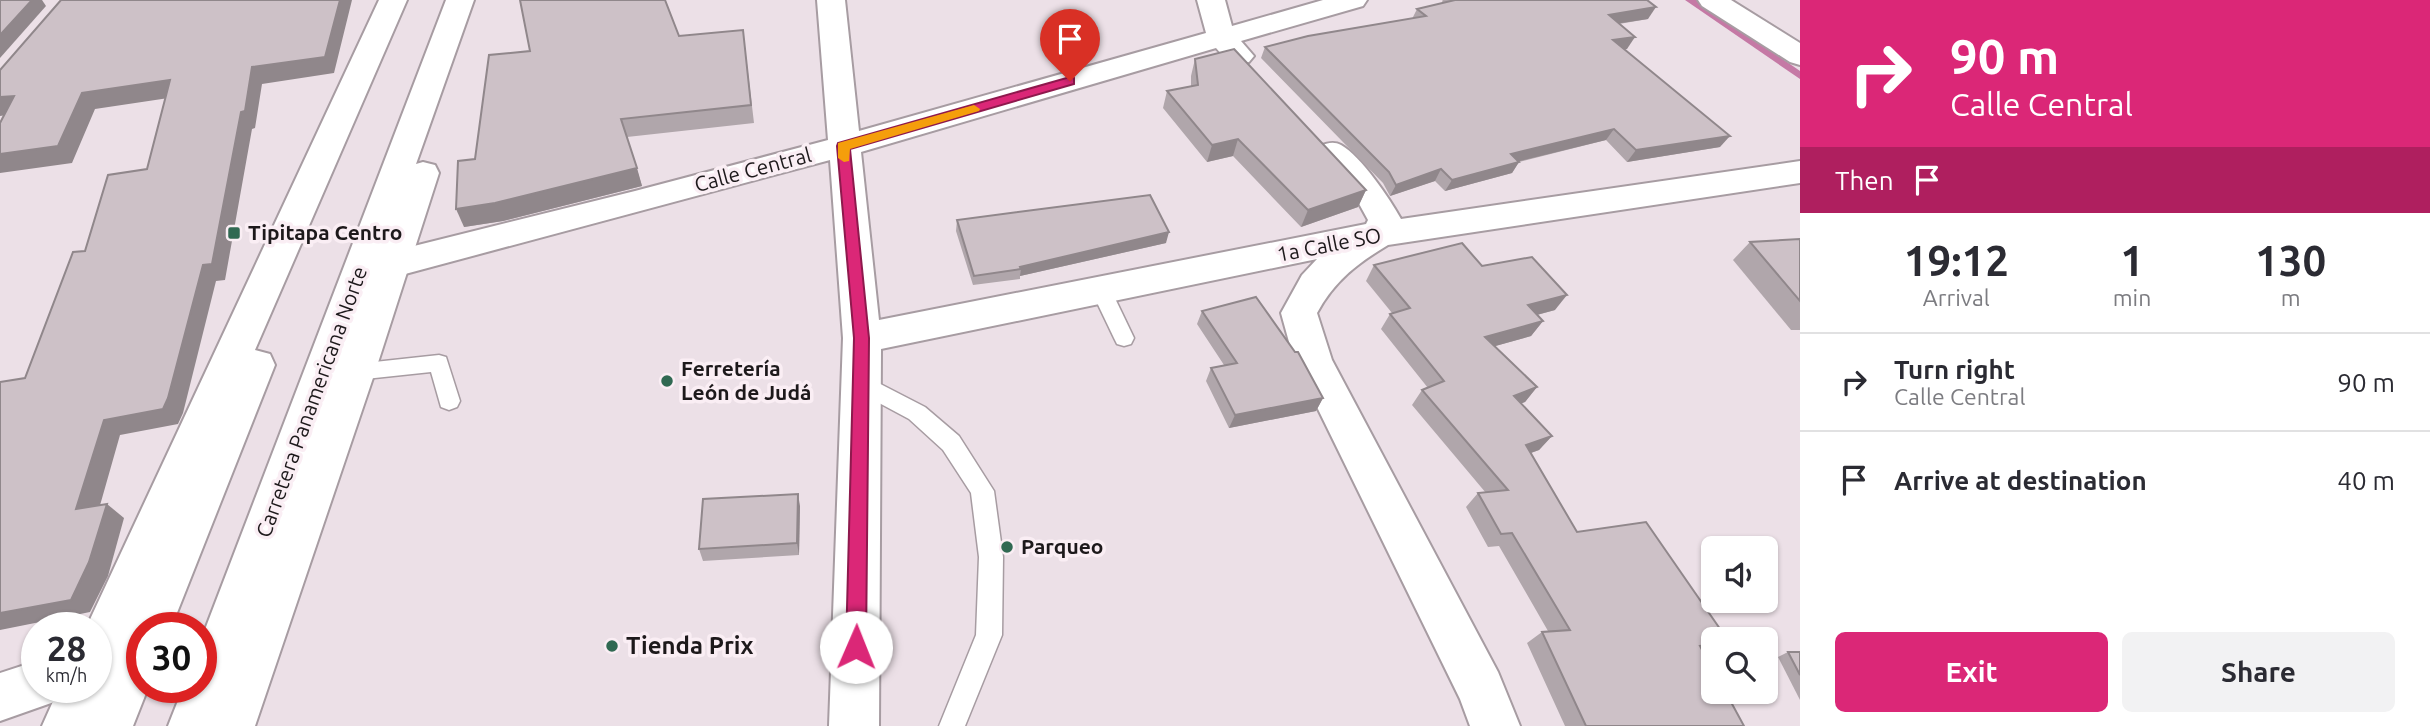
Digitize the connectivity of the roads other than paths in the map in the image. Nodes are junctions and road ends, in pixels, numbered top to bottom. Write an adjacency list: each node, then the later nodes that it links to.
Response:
1 (393, 0): 10 (main road)
2 (460, 0): 15 (main road); 30 (main road, Carretera Panamericana Norte)
3 (831, 0): 12 (main road)
4 (1212, 0): 7 (main road)
5 (1353, 0): 7 (main road, Calle Central)
6 (1712, 0): 8 (main road)
7 (1221, 37): 9 (main road); 12 (main road, Calle Central)
8 (1800, 56)
9 (1258, 76)
10 (347, 103): 22 (main road); 23 (main road)
11 (1304, 125): 14 (main road)
12 (843, 146): 15 (main road, Calle Central); 17 (main road)
13 (1800, 172): 14 (main road, 1a Calle SO)
14 (1380, 234): 16 (main road, 1a Calle SO); 34 (main road)
15 (394, 264): 19 (main road)
16 (1101, 290): 17 (main road, 1a Calle SO); 18 (lane)
17 (862, 338): 20 (main road)
18 (1124, 338)
19 (356, 372): 21 (lane); 31 (main road)
20 (861, 383): 32 (main road); 33 (lane)
21 (449, 401)
22 (155, 612)
23 (112, 624)
24 (126, 682): 29 (main road)
25 (21, 690): 26 (main road)
26 (0, 697)
27 (77, 703): 28 (main road)
28 (67, 726)
29 (108, 726)
30 (193, 726)
31 (230, 726)
32 (854, 726)
33 (952, 726)
34 (1495, 726)

